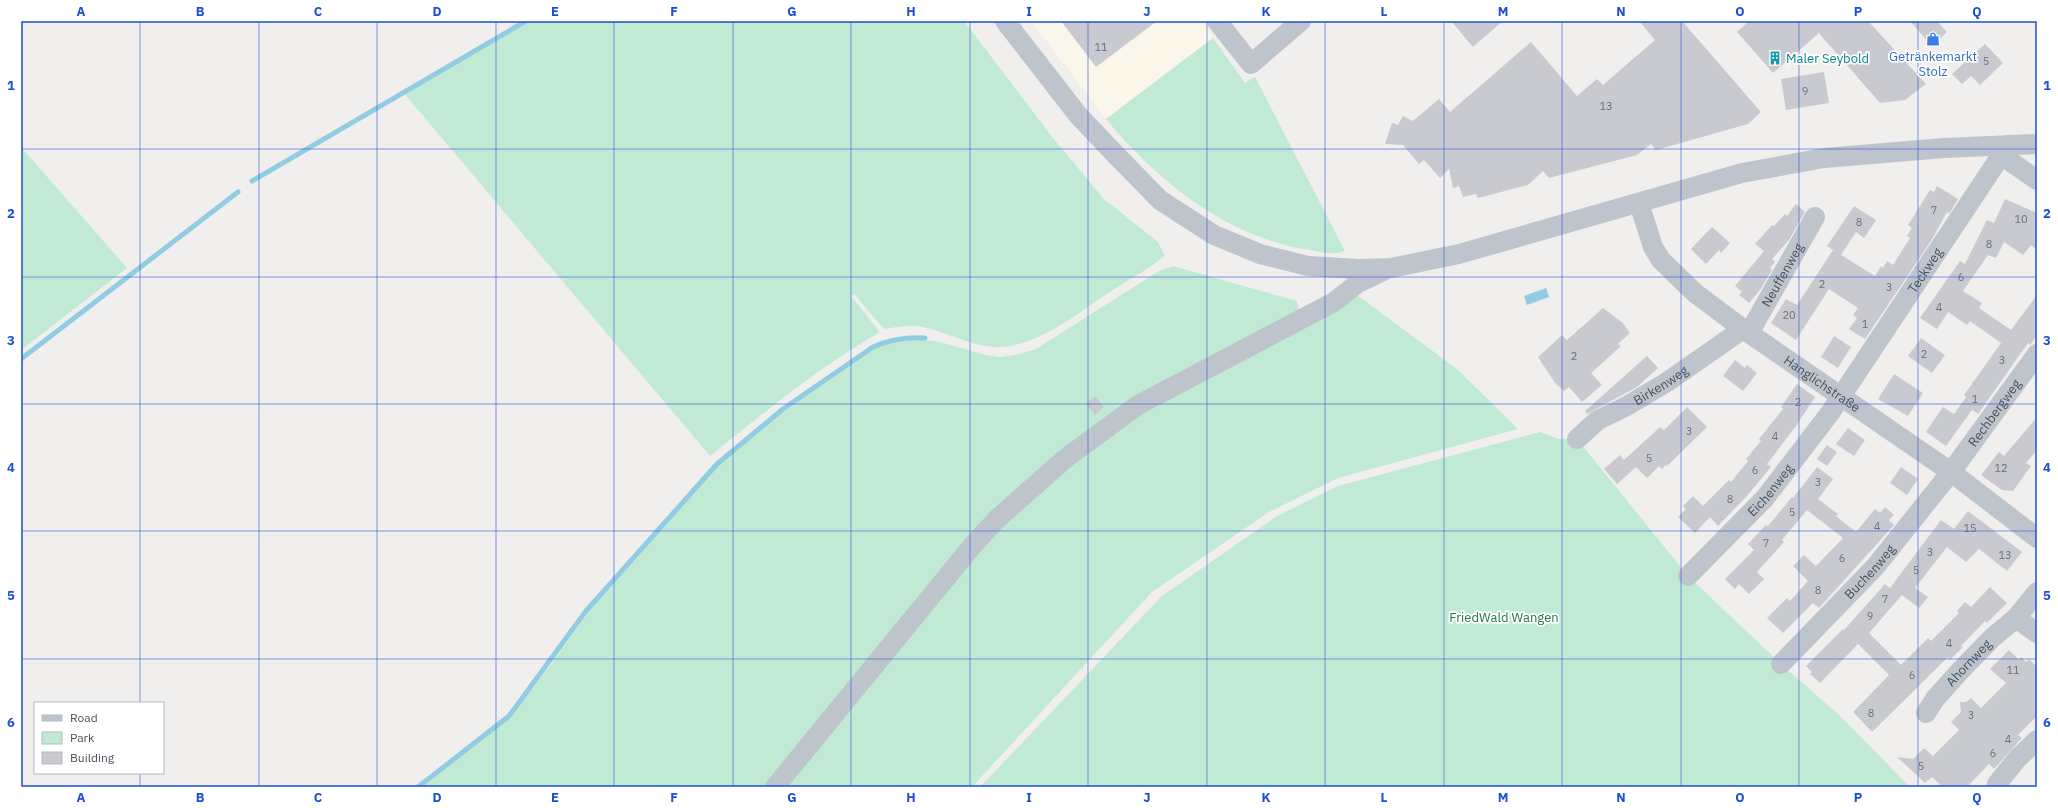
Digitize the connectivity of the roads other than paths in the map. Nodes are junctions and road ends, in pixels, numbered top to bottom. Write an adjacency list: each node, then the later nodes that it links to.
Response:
1 (1005, 21): 9 (street)
2 (1217, 21): 3 (street)
3 (1301, 21)
4 (2037, 144): 5 (street)
5 (2008, 145): 6 (street); 7 (street); 12 (street, Teckweg)
6 (2037, 180)
7 (1639, 203): 9 (street); 10 (street, Hanglichstraße)
8 (1815, 217): 10 (street, Neuffenweg)
9 (1390, 268): 24 (street)
10 (1746, 331): 12 (street, Hanglichstraße); 13 (street, Birkenweg)
11 (2037, 354): 14 (street, Rechbergweg)
12 (1841, 395): 14 (street, Hanglichstraße); 16 (street, Eichenweg)
13 (1577, 439)
14 (1951, 472): 15 (street, Hanglichstraße); 20 (street, Buchenweg)
15 (2037, 538)
16 (1688, 576)
17 (2037, 592): 18 (street, Ahornweg)
18 (2016, 618): 19 (street); 21 (street, Ahornweg)
19 (2037, 633)
20 (1781, 664)
21 (1926, 713)
22 (2037, 740): 23 (street)
23 (1997, 784)
24 (775, 787)

